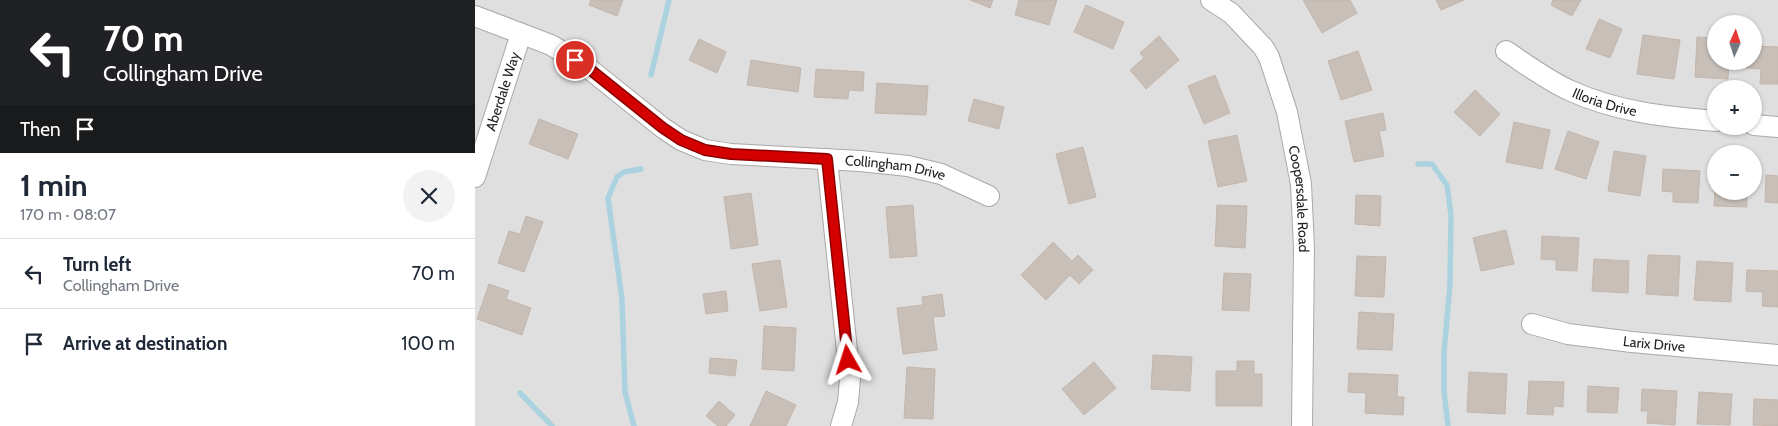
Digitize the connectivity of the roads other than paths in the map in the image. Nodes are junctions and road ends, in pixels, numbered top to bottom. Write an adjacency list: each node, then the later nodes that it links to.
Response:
1 (1211, 0): 14 (street, Coopersdale Road)
2 (475, 16): 3 (street, Collingham Drive)
3 (521, 34): 8 (street, Collingham Drive); 9 (street, Aberdale Way)
4 (1506, 51): 5 (street, Illoria Drive)
5 (1707, 121)
6 (1762, 126): 7 (street)
7 (1778, 127)
8 (827, 159): 10 (street, Collingham Drive); 13 (street)
9 (475, 177)
10 (989, 196)
11 (1532, 324): 12 (street, Larix Drive)
12 (1778, 355)
13 (841, 426)
14 (1302, 426)

